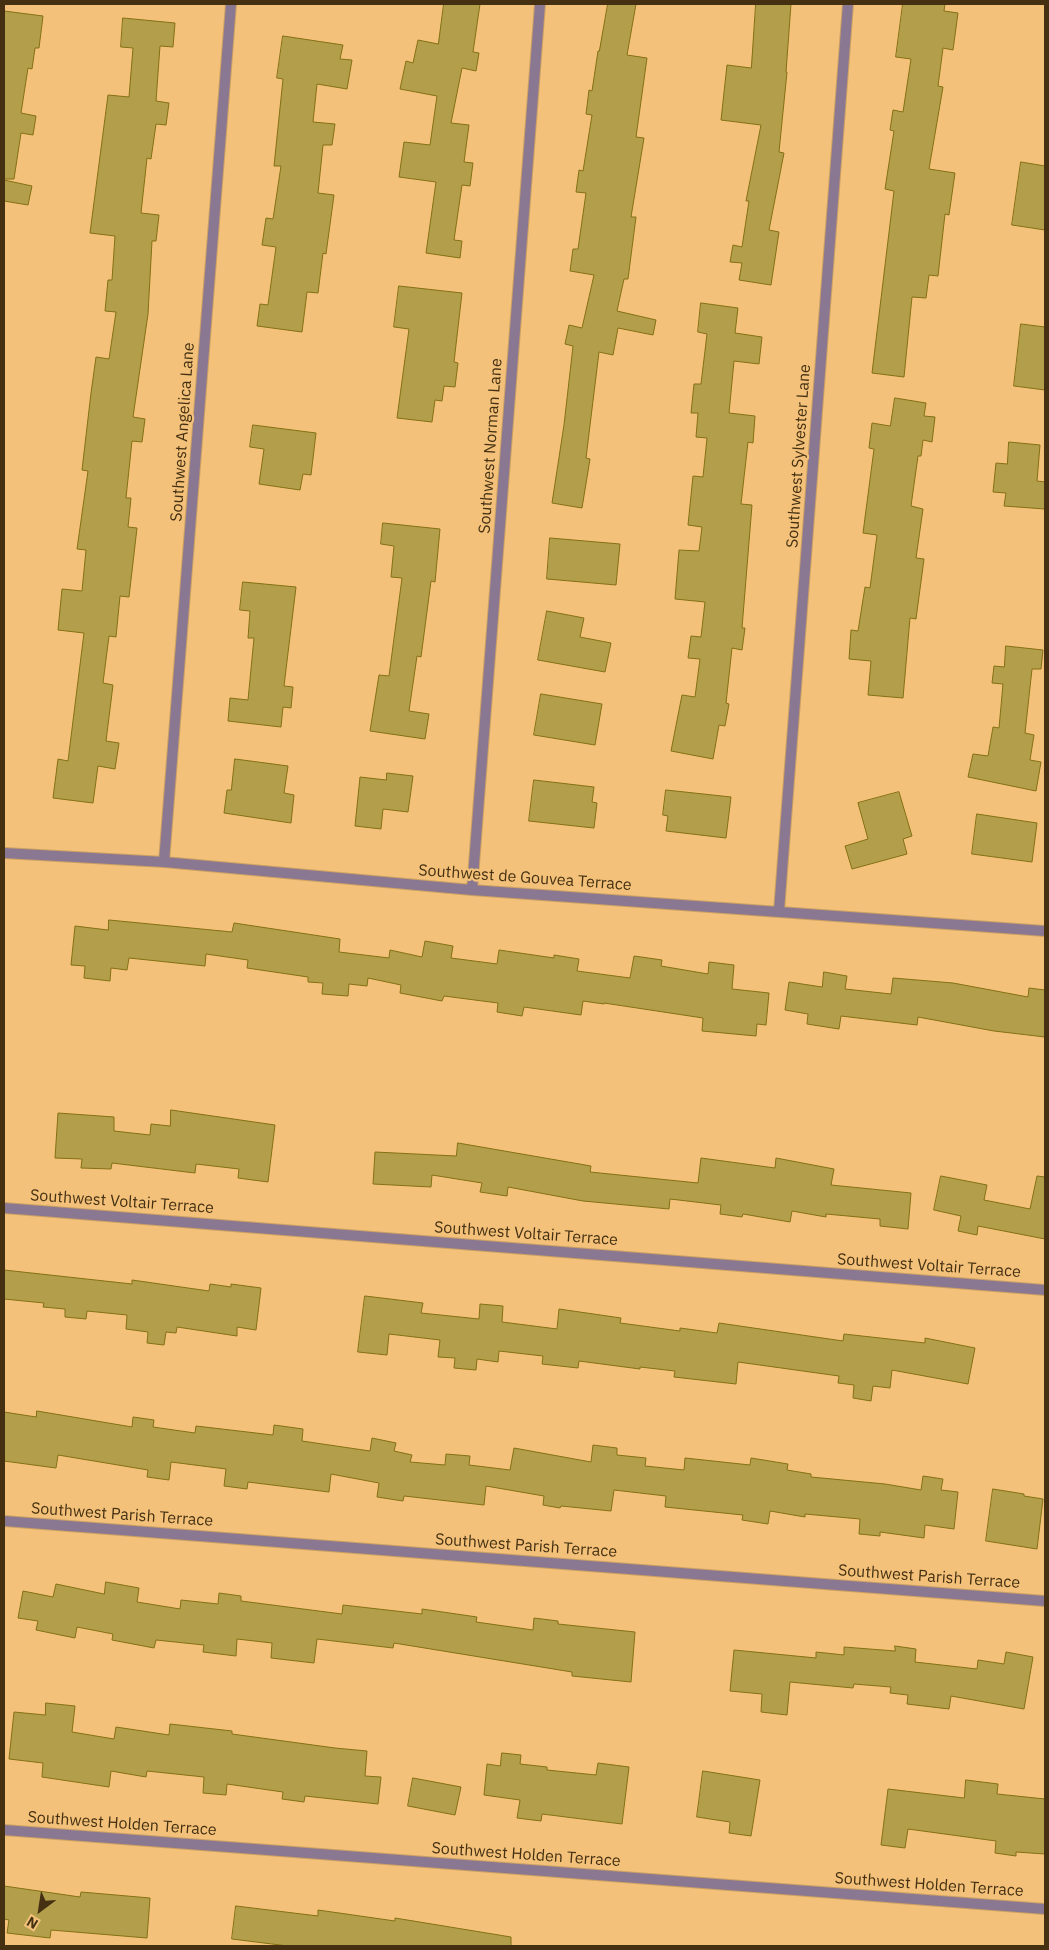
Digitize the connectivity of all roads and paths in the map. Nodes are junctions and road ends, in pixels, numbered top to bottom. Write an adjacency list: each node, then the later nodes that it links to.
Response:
1 (231, 4): 5 (street, Southwest Angelica Lane)
2 (540, 4): 6 (street, Southwest Norman Lane)
3 (848, 4): 7 (street, Southwest Sylvester Lane)
4 (4, 854): 5 (street, Southwest de Gouvea Terrace)
5 (164, 862): 6 (street, Southwest de Gouvea Terrace)
6 (472, 890): 7 (street, Southwest de Gouvea Terrace)
7 (779, 911): 8 (street, Southwest de Gouvea Terrace)
8 (1045, 931)
9 (4, 1208): 10 (street, Southwest Voltair Terrace)
10 (1045, 1290)
11 (4, 1521): 12 (street, Southwest Parish Terrace)
12 (1045, 1601)
13 (4, 1830): 14 (street, Southwest Holden Terrace)
14 (1045, 1909)

